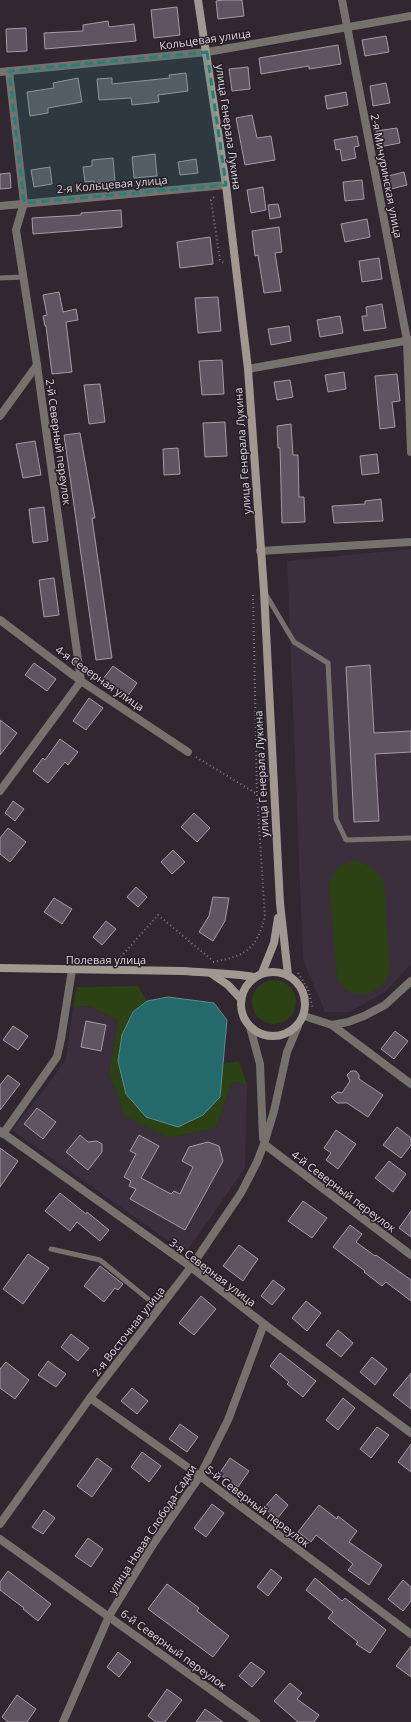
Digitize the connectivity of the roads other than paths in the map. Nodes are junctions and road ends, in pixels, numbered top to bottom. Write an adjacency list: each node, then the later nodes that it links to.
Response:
1 (198, 0): 5 (main road, улица Генерала Лукина)
2 (342, 0): 4 (street, 2-я Мичуринская улица)
3 (411, 16): 4 (street, Кольцевая улица)
4 (346, 26): 5 (street, Кольцевая улица); 13 (street, 2-я Мичуринская улица)
5 (207, 52): 7 (street, Кольцевая улица); 8 (main road, улица Генерала Лукина)
6 (0, 72): 7 (street, Кольцевая улица)
7 (9, 72): 9 (street, 2-й Северный переулок)
8 (223, 185): 9 (street, 2-я Кольцевая улица); 15 (main road, улица Генерала Лукина)
9 (24, 203): 10 (street, 2-я Кольцевая улица); 11 (street, 2-й Северный переулок)
10 (0, 206)
11 (24, 277): 12 (lane); 14 (street, 2-й Северный переулок)
12 (0, 278)
13 (409, 340): 15 (street); 17 (street, 2-я Мичуринская улица)
14 (37, 365): 16 (street); 22 (street, 2-й Северный переулок)
15 (248, 369): 19 (main road, улица Генерала Лукина)
16 (0, 416)
17 (411, 452)
18 (411, 542): 19 (street)
19 (260, 552): 20 (main road, улица Генерала Лукина)
20 (264, 591): 25 (lane); 26 (main road, улица Генерала Лукина)
21 (0, 620): 22 (street, 4-я Северная улица)
22 (81, 680): 23 (street, 4-я Северная улица); 24 (street)
23 (188, 752)
24 (0, 791)
25 (411, 838)
26 (280, 903): 29 (main road, улица Генерала Лукина); 31 (main road, улица Генерала Лукина)
27 (0, 968): 28 (main road, Полевая улица)
28 (72, 970): 30 (main road, Полевая улица); 40 (street)
29 (262, 973): 31 (main road); 32 (main road)
30 (212, 974): 32 (main road, Полевая улица); 34 (main road)
31 (288, 975): 35 (main road)
32 (254, 977): 34 (main road)
33 (411, 981): 36 (street)
34 (241, 999): 38 (main road)
35 (304, 1016): 36 (street); 37 (main road)
36 (332, 1025): 39 (street)
37 (298, 1026): 38 (main road); 41 (street, 2-я Восточная улица)
38 (250, 1027): 41 (street, 2-я Восточная улица)
39 (411, 1084)
40 (2, 1133): 44 (street, 3-я Северная улица)
41 (264, 1144): 43 (street, 4-й Северный переулок); 44 (street, 2-я Восточная улица)
42 (51, 1249): 45 (lane)
43 (411, 1255)
44 (191, 1267): 45 (street, 2-я Восточная улица); 46 (street, 3-я Северная улица)
45 (159, 1308): 47 (street, 2-я Восточная улица)
46 (264, 1324): 48 (street, 3-я Северная улица); 49 (street, улица Новая Слобода-Садки)
47 (90, 1398): 49 (street, 5-й Северный переулок); 50 (street, 2-я Восточная улица)
48 (411, 1433)
49 (200, 1476): 52 (street, улица Новая Слобода-Садки); 53 (street, 5-й Северный переулок)
50 (0, 1524)
51 (0, 1539): 52 (street, 6-й Северный переулок)
52 (110, 1616): 54 (street, улица Новая Слобода-Садки); 55 (street, 6-й Северный переулок)
53 (411, 1634)
54 (63, 1722)
55 (256, 1722)

